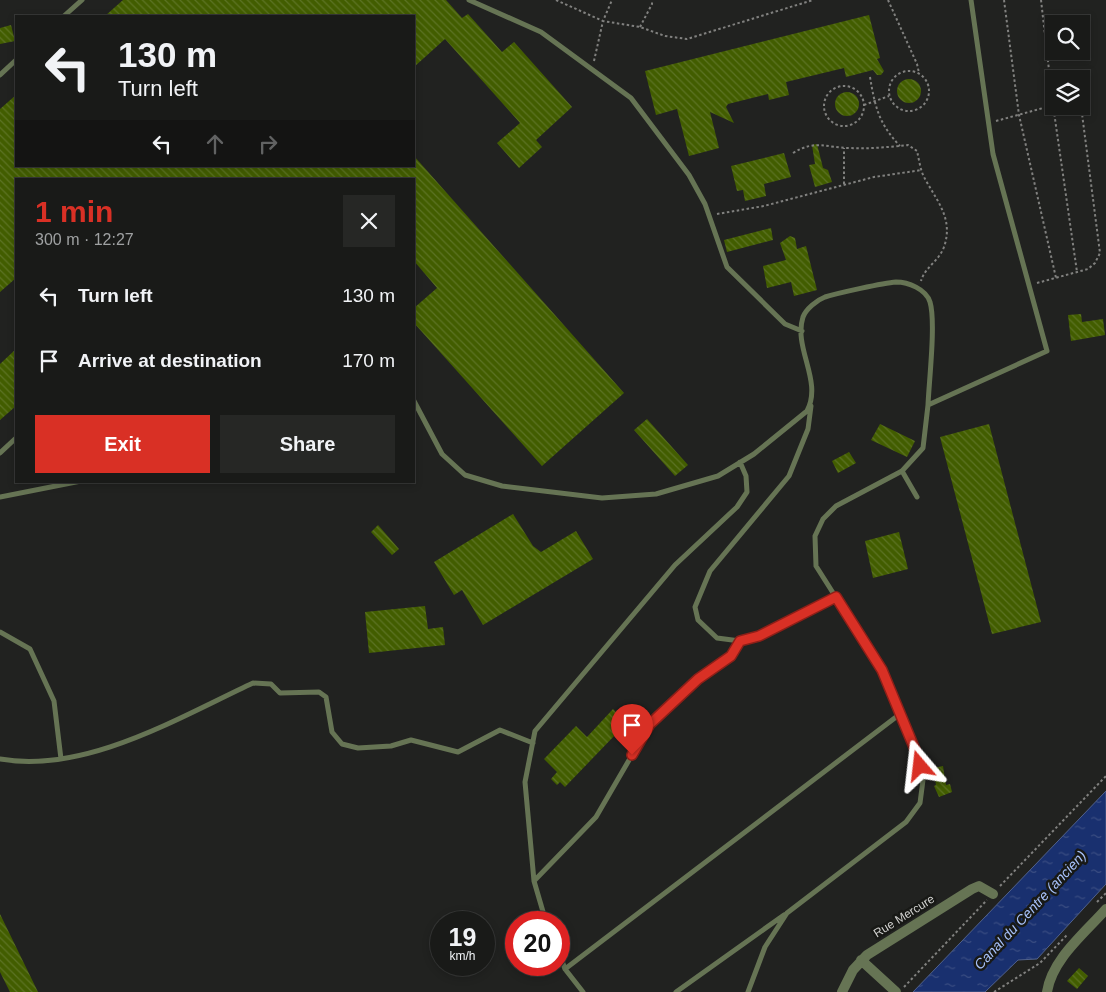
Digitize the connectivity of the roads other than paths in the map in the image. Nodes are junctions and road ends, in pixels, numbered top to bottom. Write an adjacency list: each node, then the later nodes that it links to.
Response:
1 (82, 0): 4 (lane)
2 (469, 0): 7 (lane)
3 (971, 0): 10 (lane)
4 (65, 15)
5 (15, 61): 6 (lane)
6 (0, 75)
7 (802, 331): 8 (lane); 10 (lane)
8 (811, 402): 13 (lane); 20 (lane)
9 (415, 403): 13 (lane)
10 (928, 405): 14 (lane)
11 (15, 439): 12 (lane)
12 (0, 453)
13 (740, 462): 22 (lane)
14 (902, 471): 17 (lane); 18 (lane)
15 (71, 483): 16 (lane)
16 (0, 497)
17 (917, 497)
18 (836, 597): 20 (lane); 21 (lane)
19 (0, 632): 24 (lane)
20 (740, 641): 25 (lane)
21 (900, 714): 29 (lane); 31 (lane)
22 (533, 743): 24 (lane); 25 (lane)
23 (0, 759): 24 (lane)
24 (61, 759)
25 (534, 882): 28 (lane)
26 (993, 894): 30 (street, Rue Mercure)
27 (1106, 909): 38 (street)
28 (543, 911)
29 (787, 913): 34 (lane); 35 (lane)
30 (861, 960): 36 (street, Rue Mercure); 37 (street)
31 (570, 965)
32 (570, 976): 33 (lane)
33 (582, 992)
34 (676, 992)
35 (748, 992)
36 (842, 992)
37 (898, 992)
38 (1047, 992)

